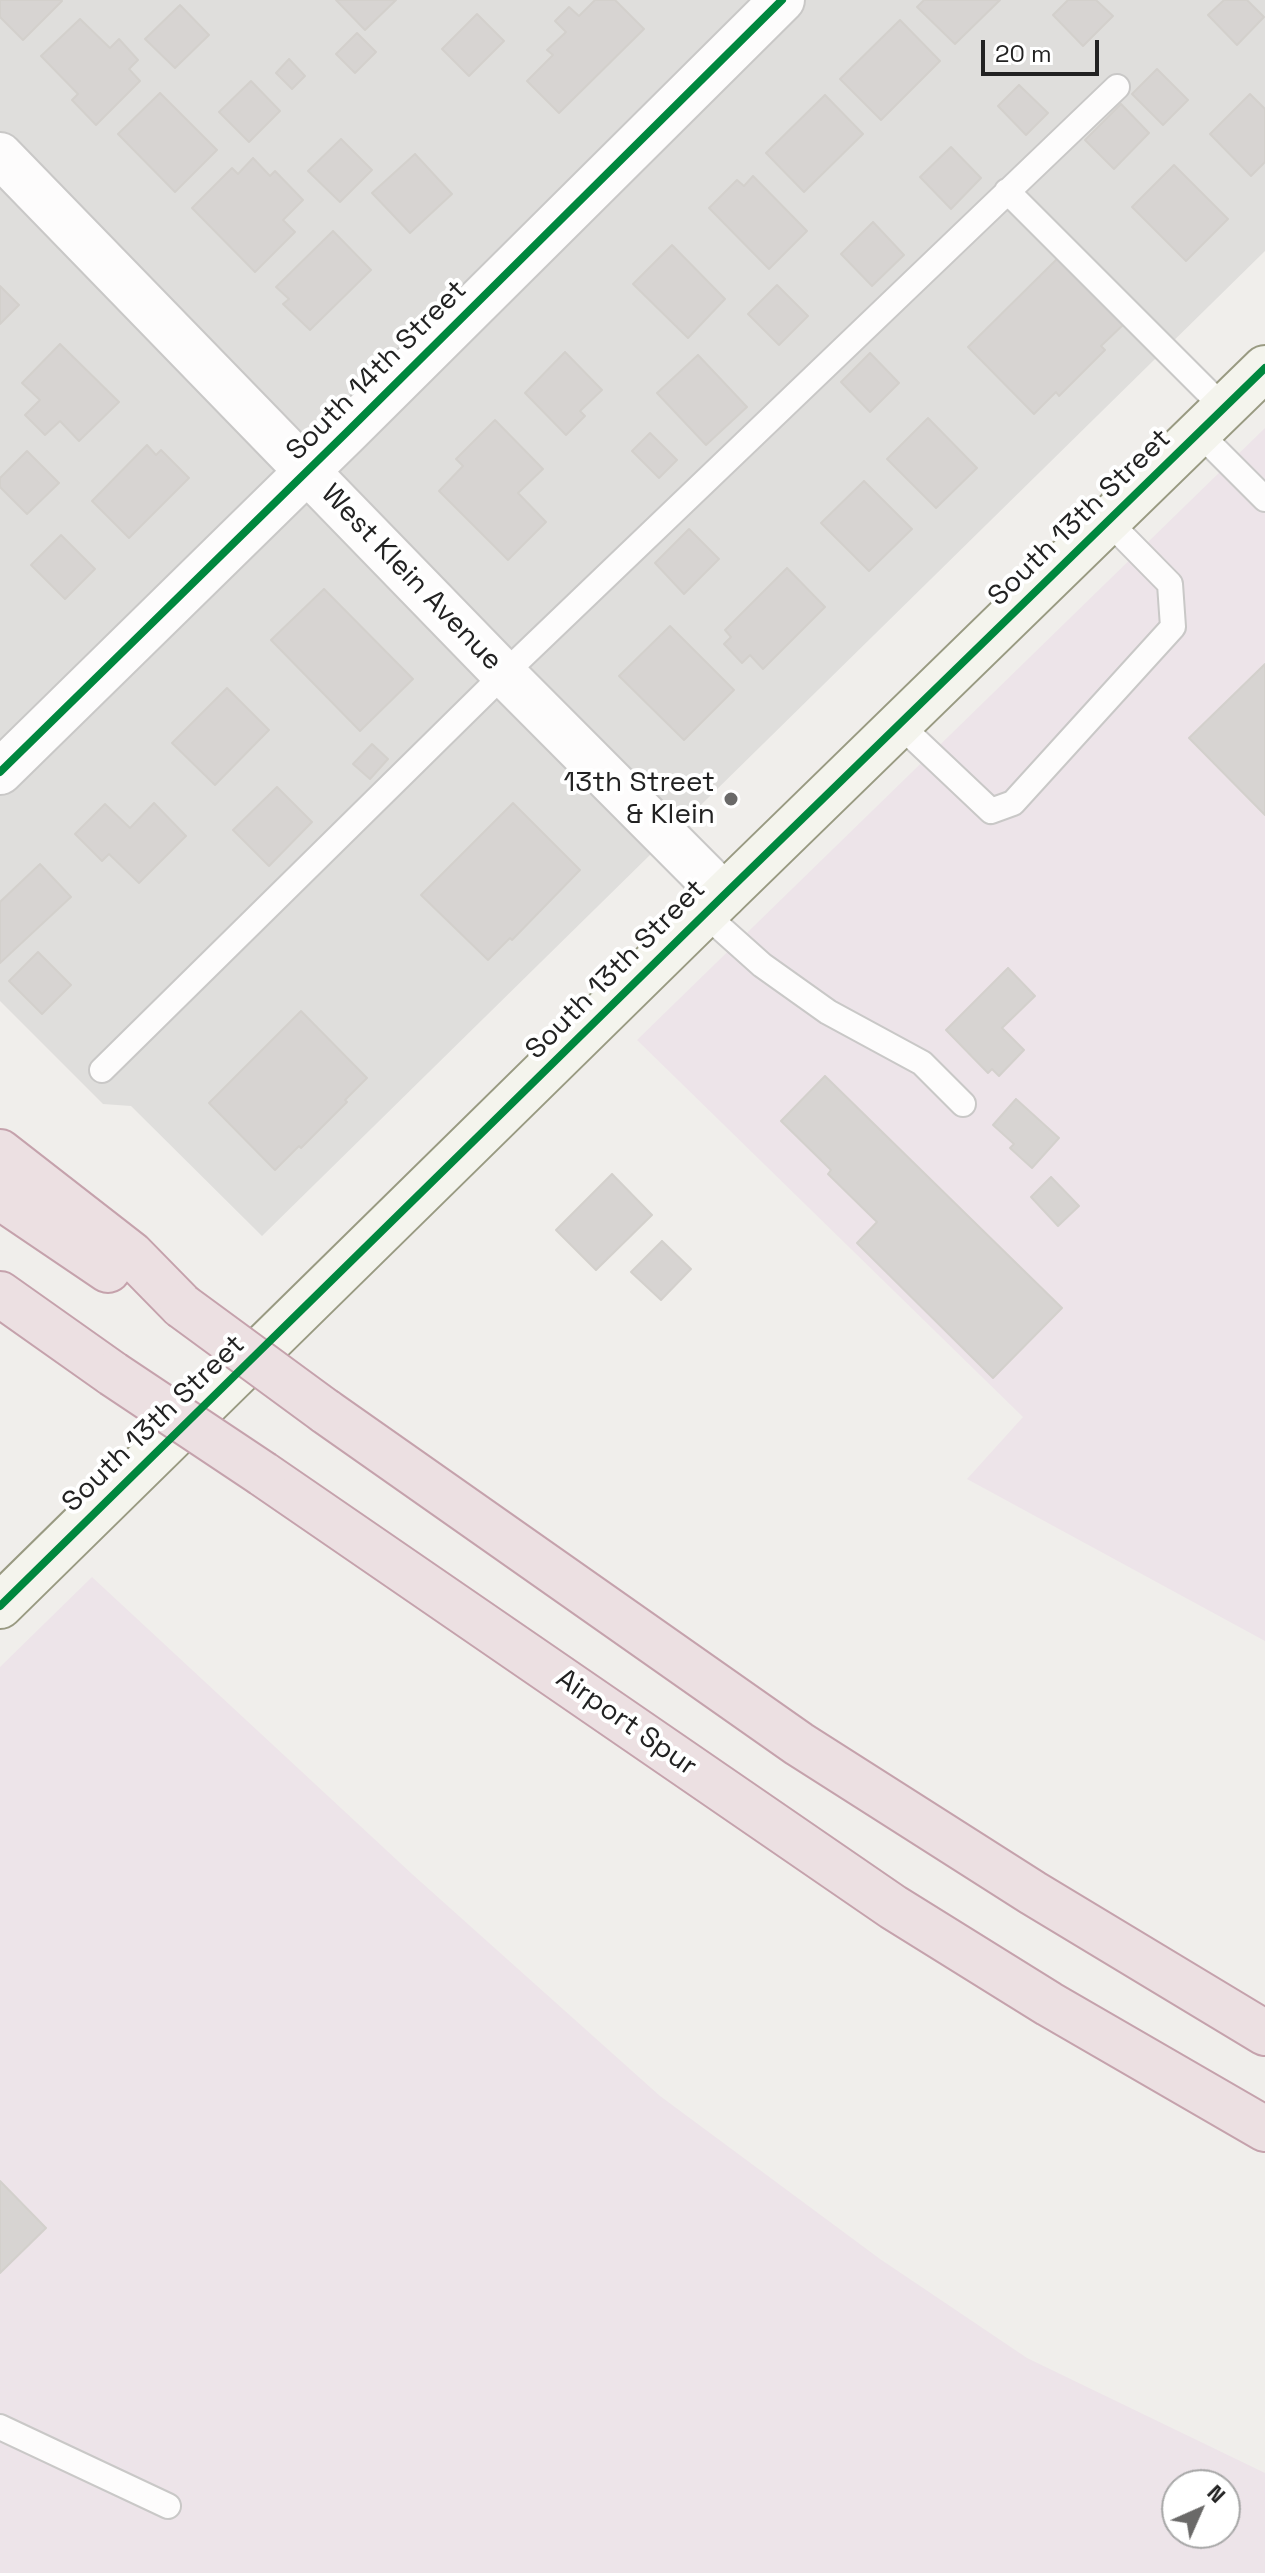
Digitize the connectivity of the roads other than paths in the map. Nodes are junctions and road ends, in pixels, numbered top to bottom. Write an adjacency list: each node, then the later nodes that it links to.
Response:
1 (766, 5): 7 (street, South 14th Street)
2 (1117, 87): 4 (lane)
3 (0, 155): 7 (street, West Klein Avenue)
4 (1007, 191): 6 (lane); 10 (lane)
5 (1265, 368): 6 (street, South 13th Street)
6 (1211, 421): 8 (lane); 9 (street, South 13th Street)
7 (308, 470): 10 (street, West Klein Avenue); 12 (street, South 14th Street)
8 (1265, 499)
9 (1108, 521): 11 (street, South 13th Street); 11 (lane)
10 (504, 674): 13 (street, West Klein Avenue); 14 (lane)
11 (899, 724): 13 (street, South 13th Street)
12 (0, 772)
13 (714, 904): 15 (lane); 20 (street, South 13th Street)
14 (102, 1070)
15 (963, 1104)
16 (0, 1152): 19 (highway)
17 (0, 1197): 19 (highway)
18 (0, 1294): 22 (highway, Airport Spur, bridge)
19 (182, 1306): 21 (highway, bridge)
20 (0, 1606)
21 (1265, 2033)
22 (1265, 2129)
23 (0, 2427): 24 (lane)
24 (168, 2506)

